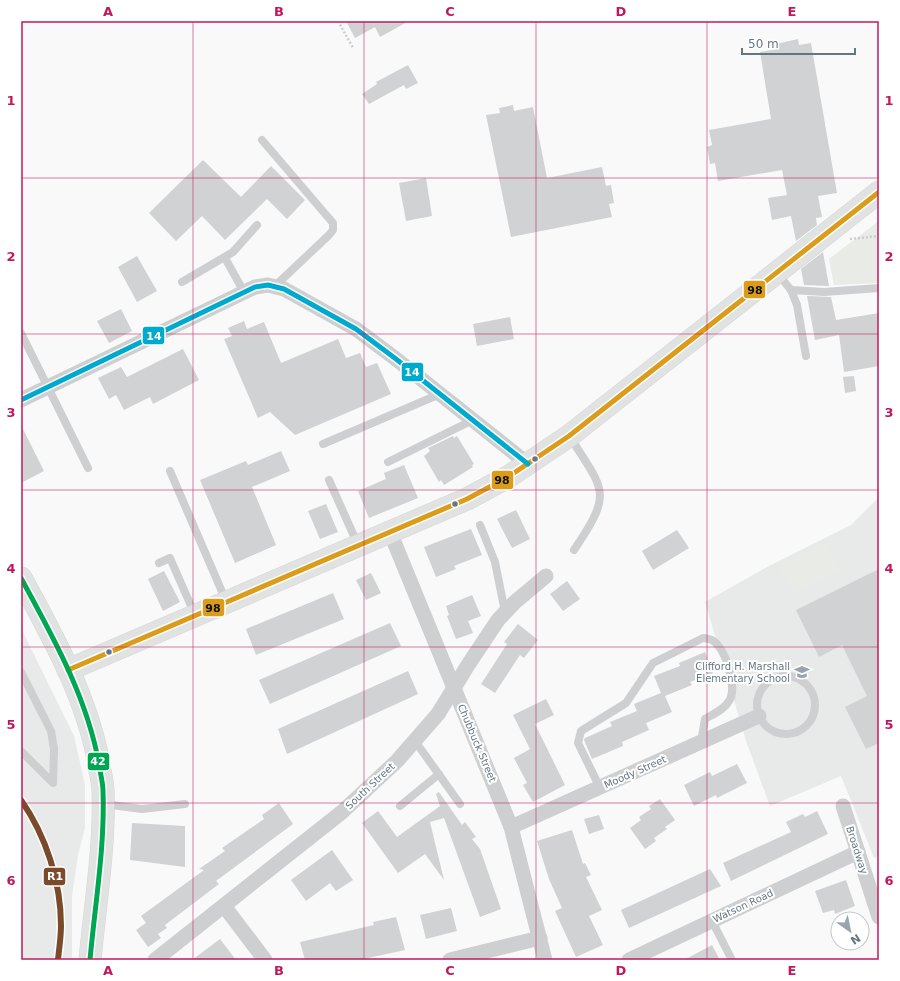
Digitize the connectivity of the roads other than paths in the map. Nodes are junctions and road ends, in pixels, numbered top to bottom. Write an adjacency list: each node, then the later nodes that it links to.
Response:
1 (262, 140): 7 (lane)
2 (879, 192): 5 (street)
3 (256, 225): 4 (lane)
4 (225, 258): 6 (lane); 10 (lane)
5 (776, 273): 9 (lane); 17 (street)
6 (182, 282)
7 (275, 286): 10 (street); 14 (street)
8 (879, 288): 9 (lane)
9 (791, 290): 12 (lane)
10 (244, 292): 13 (street)
11 (21, 333): 13 (lane)
12 (806, 356)
13 (47, 388): 15 (street); 21 (lane)
14 (440, 394): 16 (street); 18 (lane)
15 (21, 400)
16 (472, 420): 19 (lane); 20 (street)
17 (569, 436): 20 (street); 27 (lane)
18 (324, 444)
19 (388, 462)
20 (528, 464): 25 (street)
21 (88, 468)
22 (170, 471): 31 (lane)
23 (329, 480): 26 (lane)
24 (480, 525): 32 (lane)
25 (390, 532): 26 (street); 36 (street, Chubbuck Street)
26 (358, 546): 31 (street)
27 (574, 550)
28 (159, 563): 33 (lane)
29 (546, 576): 32 (street, South Street)
30 (21, 578): 34 (street)
31 (227, 602): 33 (street)
32 (505, 612): 36 (street, South Street)
33 (195, 616): 34 (street)
34 (68, 670): 43 (street)
35 (21, 672): 40 (lane)
36 (454, 690): 38 (street, South Street); 48 (street, Chubbuck Street)
37 (759, 716): 37 (lane); 39 (street, Moody Street)
38 (415, 741): 41 (lane); 50 (street, South Street)
39 (701, 742): 42 (street, Moody Street); 42 (lane)
40 (21, 751)
41 (438, 774): 45 (lane); 46 (lane)
42 (600, 788): 48 (street, Moody Street)
43 (103, 804): 44 (lane); 54 (street)
44 (185, 804)
45 (460, 804)
46 (400, 806)
47 (843, 806): 49 (street, Broadway)
48 (511, 827): 53 (street, Chubbuck Street)
49 (858, 852): 51 (street, Broadway); 52 (street, Watson Road)
50 (224, 906): 55 (street, South Street); 56 (street)
51 (879, 917)
52 (712, 921): 59 (street, Watson Road); 60 (lane)
53 (540, 938): 57 (street); 58 (street, Chubbuck Street)
54 (90, 960)
55 (155, 960)
56 (265, 960)
57 (450, 960)
58 (545, 960)
59 (629, 960)
60 (732, 960)

